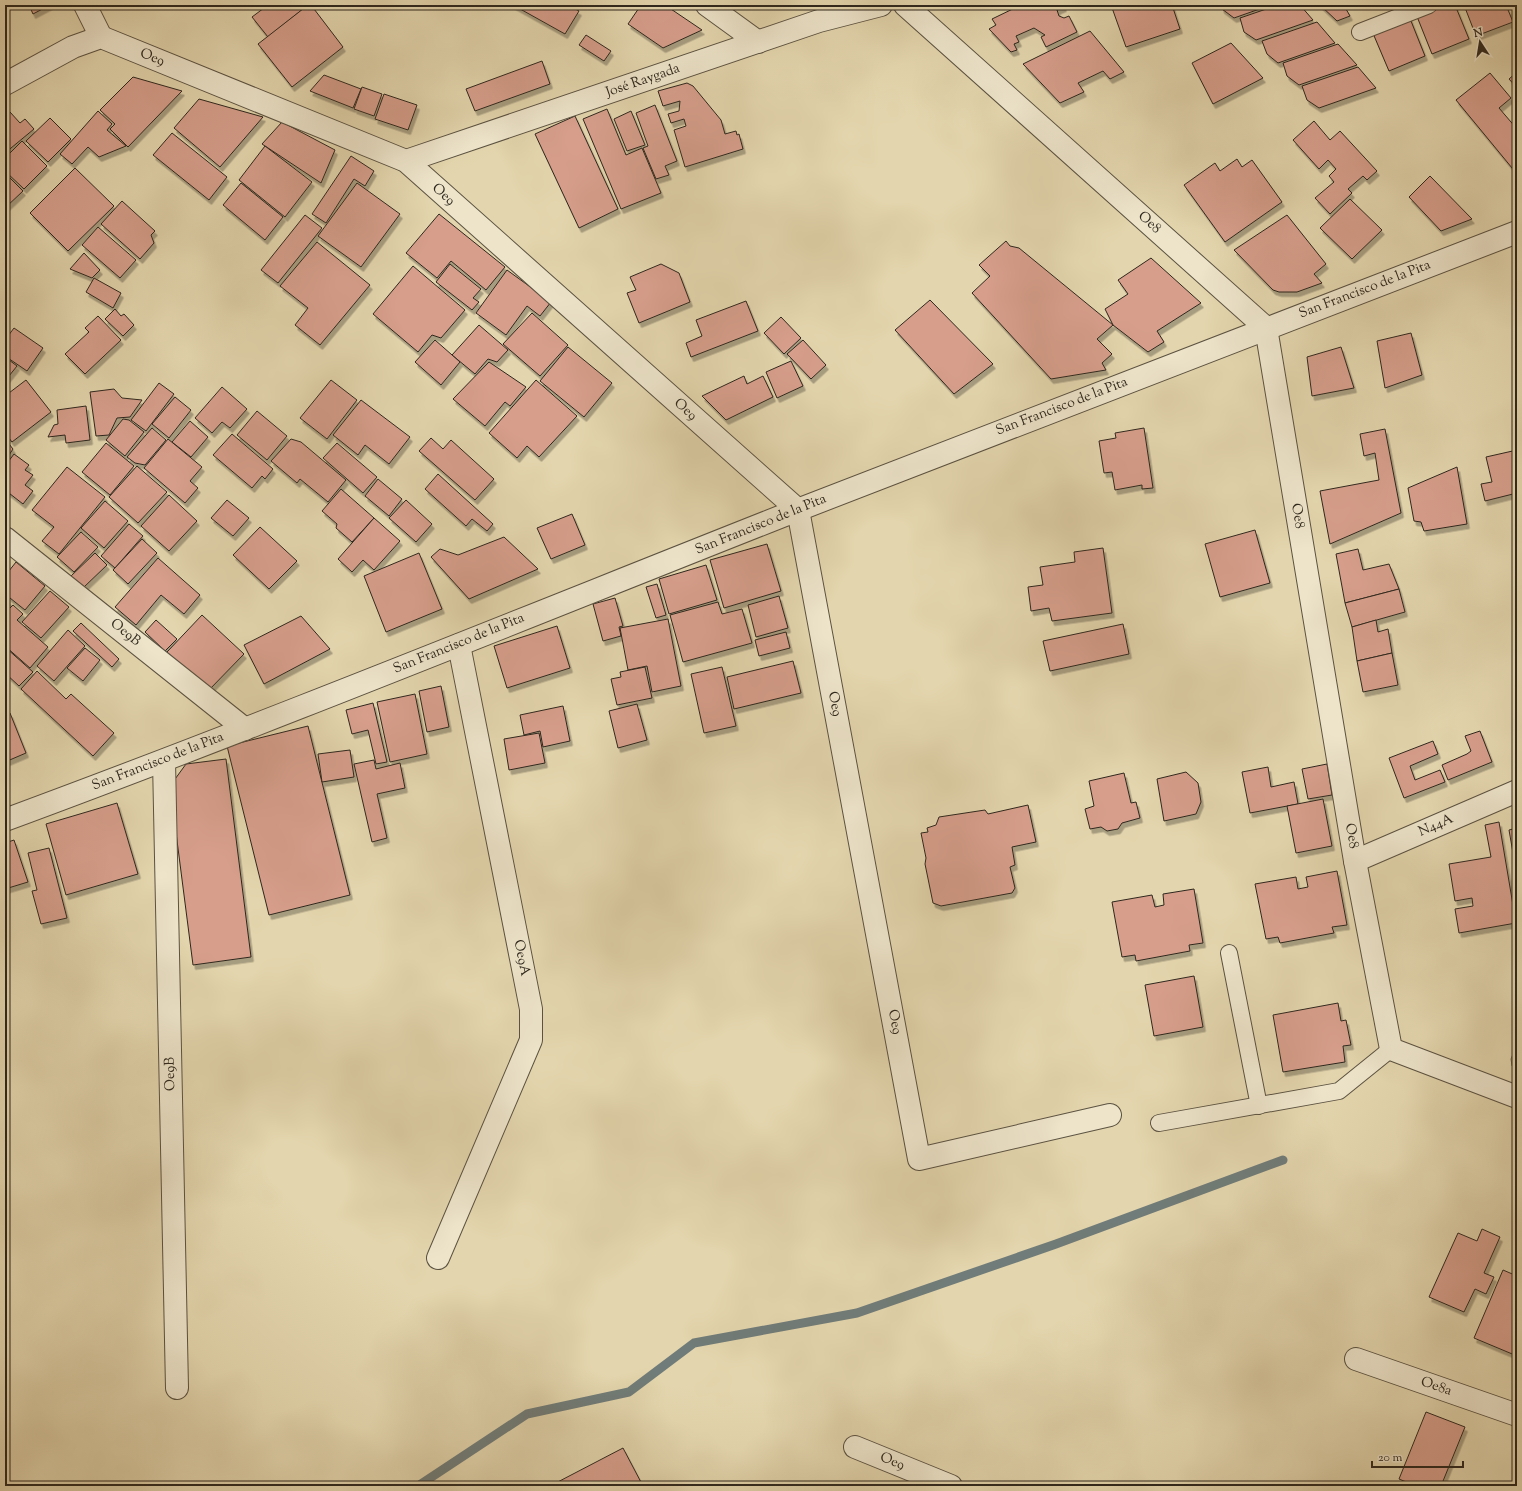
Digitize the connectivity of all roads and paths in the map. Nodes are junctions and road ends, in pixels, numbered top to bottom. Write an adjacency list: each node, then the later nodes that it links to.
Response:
1 (85, 5): 7 (street)
2 (707, 5): 8 (street)
3 (881, 5): 8 (street, José Raygada)
4 (905, 5): 12 (street, Oe8)
5 (1429, 5): 6 (lane)
6 (1360, 32)
7 (101, 37): 9 (street); 10 (street, Oe9)
8 (758, 42): 10 (street, José Raygada)
9 (5, 84)
10 (406, 161): 13 (street, Oe9)
11 (1517, 232): 12 (street, San Francisco de la Pita)
12 (1266, 328): 13 (street, San Francisco de la Pita); 20 (street, Oe8)
13 (798, 510): 15 (street, San Francisco de la Pita); 25 (street, Oe9)
14 (5, 538): 16 (street, Oe9B)
15 (459, 645): 16 (street, San Francisco de la Pita); 27 (street, Oe9A)
16 (245, 729): 17 (street, San Francisco de la Pita)
17 (164, 761): 19 (street, San Francisco de la Pita); 29 (street, Oe9B)
18 (1517, 791): 20 (street, N44A)
19 (5, 820)
20 (1355, 861): 22 (street, Oe8)
21 (1228, 953): 24 (lane)
22 (1391, 1049): 23 (street); 24 (lane)
23 (1517, 1097)
24 (1259, 1106): 26 (lane)
25 (1110, 1115)
26 (1159, 1123)
27 (438, 1258)
28 (1356, 1359): 30 (street, Oe8a)
29 (177, 1388)
30 (1517, 1415)
31 (855, 1448): 32 (street, Oe9)
32 (952, 1486)

